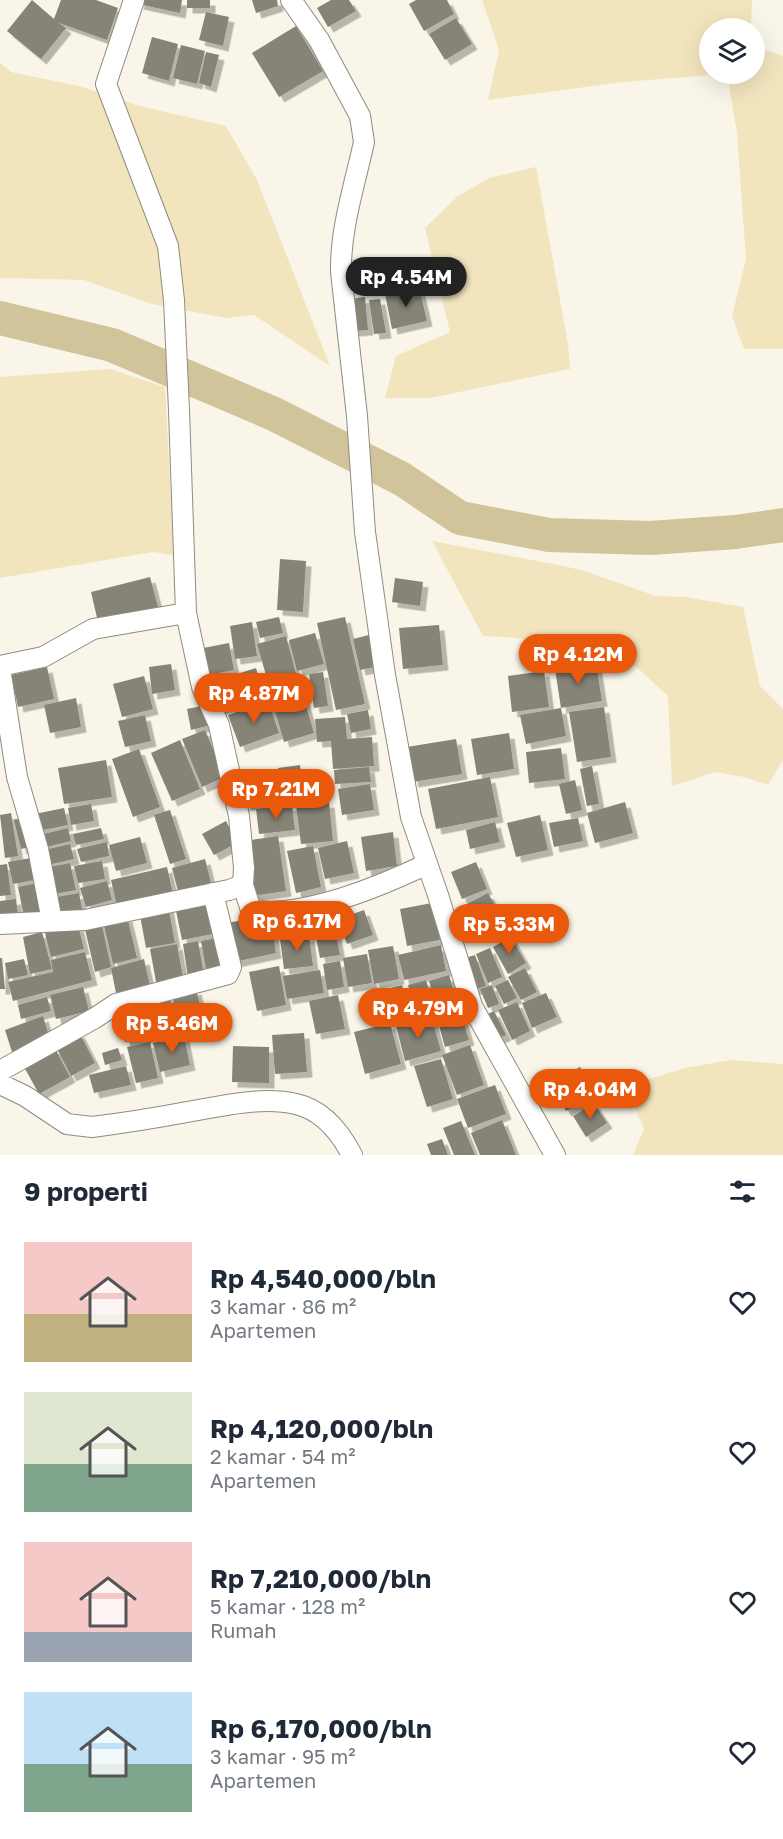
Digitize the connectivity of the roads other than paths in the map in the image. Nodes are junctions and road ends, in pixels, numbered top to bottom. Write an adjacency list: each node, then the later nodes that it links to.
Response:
1 (134, 0): 3 (street)
2 (291, 0): 5 (street)
3 (186, 613): 4 (street); 6 (street)
4 (0, 667): 8 (street)
5 (427, 864): 6 (street); 13 (street)
6 (243, 885): 7 (street)
7 (213, 893): 8 (street); 10 (street)
8 (52, 921): 9 (street)
9 (0, 924)
10 (0, 1071)
11 (0, 1084): 12 (street)
12 (352, 1155)
13 (555, 1155)

